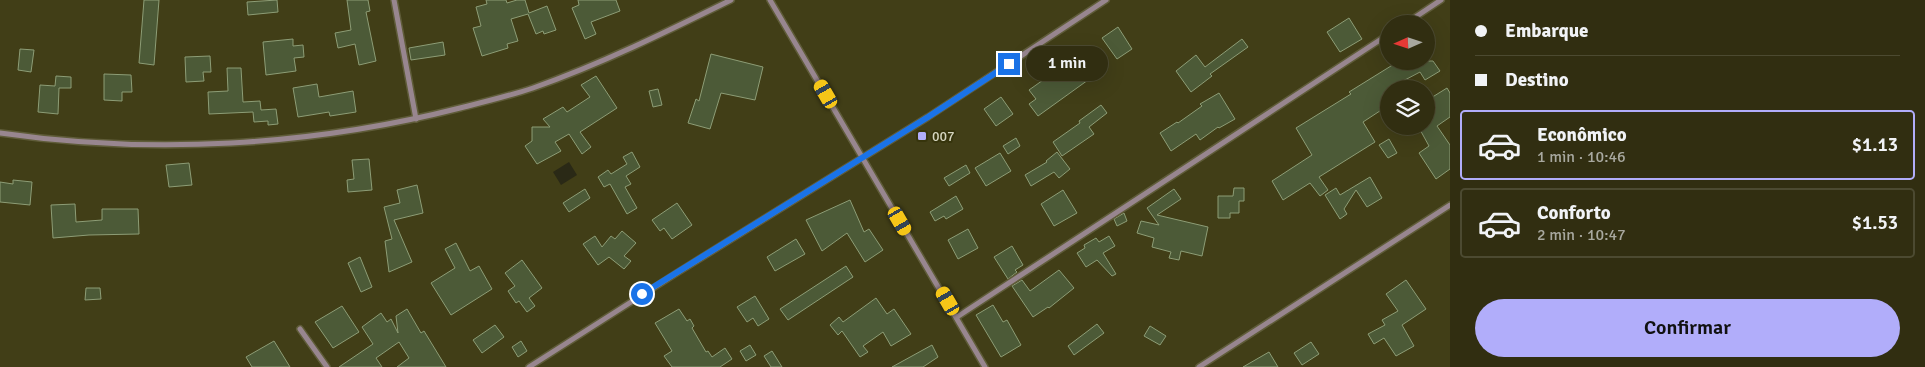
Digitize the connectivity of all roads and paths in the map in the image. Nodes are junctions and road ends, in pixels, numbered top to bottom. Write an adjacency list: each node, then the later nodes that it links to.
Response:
1 (394, 0): 8 (street)
2 (731, 0): 8 (street)
3 (770, 0): 10 (street)
4 (1106, 0): 10 (street)
5 (1441, 0): 6 (street)
6 (1418, 15)
7 (1380, 40): 12 (street)
8 (416, 120): 9 (street)
9 (0, 133)
10 (863, 157): 12 (street); 15 (street)
11 (1450, 205): 17 (street)
12 (957, 317): 16 (street)
13 (300, 329): 14 (street)
14 (327, 367)
15 (529, 367)
16 (985, 367)
17 (1200, 367)

